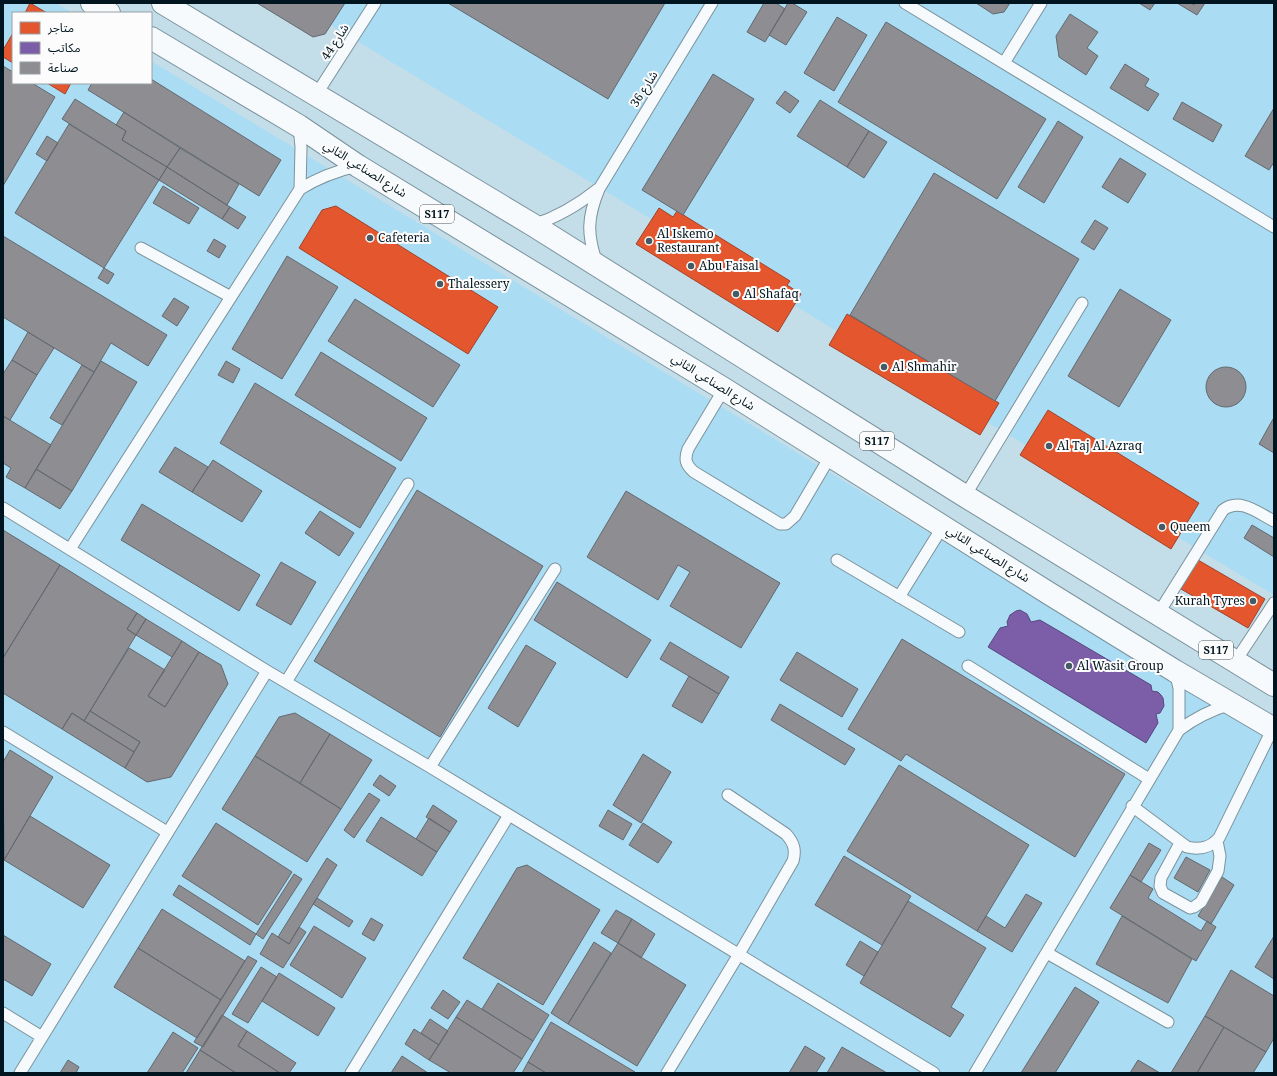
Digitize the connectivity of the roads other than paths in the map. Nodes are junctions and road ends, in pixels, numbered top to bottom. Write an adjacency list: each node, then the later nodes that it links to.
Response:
1 (92, 3): 7 (main road)
2 (163, 3): 10 (main road, S117)
3 (375, 3): 10 (lane, شارع 44)
4 (712, 3): 14 (lane, شارع 36)
5 (905, 3): 9 (lane)
6 (1041, 3): 9 (lane)
7 (107, 12)
8 (152, 39): 11 (main road, شارع الصناعي الثاني / S117)
9 (1004, 63): 16 (lane)
10 (316, 95): 15 (main road, S117)
11 (299, 126): 12 (main road, شارع الصناعي الثاني / S117); 13 (lane)
12 (358, 166): 13 (lane); 21 (main road, شارع الصناعي الثاني / S117)
13 (300, 189): 19 (lane)
14 (599, 189): 15 (lane, شارع 36); 18 (lane, شارع 36)
15 (533, 225): 18 (main road, S117)
16 (1274, 227)
17 (141, 248): 19 (lane)
18 (598, 265): 24 (main road, S117)
19 (231, 297): 28 (lane)
20 (1082, 303): 24 (lane)
21 (724, 389): 22 (main road, شارع الصناعي الثاني / S117); 22 (lane)
22 (831, 455): 27 (main road, شارع الصناعي الثاني / S117)
23 (408, 484): 39 (lane)
24 (964, 496): 33 (main road, S117)
25 (3, 508): 28 (lane)
26 (1274, 521): 33 (lane)
27 (943, 526): 31 (lane); 38 (main road, شارع الصناعي الثاني / S117)
28 (70, 549): 37 (lane)
29 (837, 560): 31 (lane)
30 (554, 569): 45 (lane)
31 (899, 597): 34 (lane)
32 (1274, 603): 35 (lane)
33 (1158, 614): 35 (main road, S117)
34 (959, 632)
35 (1235, 662): 40 (main road, S117)
36 (968, 666): 46 (lane)
37 (267, 670): 39 (lane); 50 (lane)
38 (1175, 671): 41 (main road, شارع الصناعي الثاني / S117); 43 (lane)
39 (286, 682): 45 (lane)
40 (1274, 685)
41 (1231, 704): 42 (main road, شارع الصناعي الثاني / S117); 43 (lane)
42 (1273, 728): 51 (lane)
43 (1178, 730): 46 (lane)
44 (3, 732): 50 (lane)
45 (430, 767): 49 (lane)
46 (1149, 780): 48 (lane)
47 (728, 795): 54 (lane)
48 (1132, 806): 52 (lane); 53 (lane)
49 (508, 815): 54 (lane); 59 (lane)
50 (167, 832): 57 (lane)
51 (1217, 841): 52 (lane); 52 (lane)
52 (1180, 843)
53 (1047, 953): 56 (lane); 62 (lane)
54 (739, 954): 60 (lane); 61 (lane)
55 (3, 1013): 57 (lane)
56 (1168, 1022)
57 (42, 1037): 58 (lane)
58 (20, 1073)
59 (351, 1073)
60 (667, 1073)
61 (934, 1073)
62 (975, 1073)

